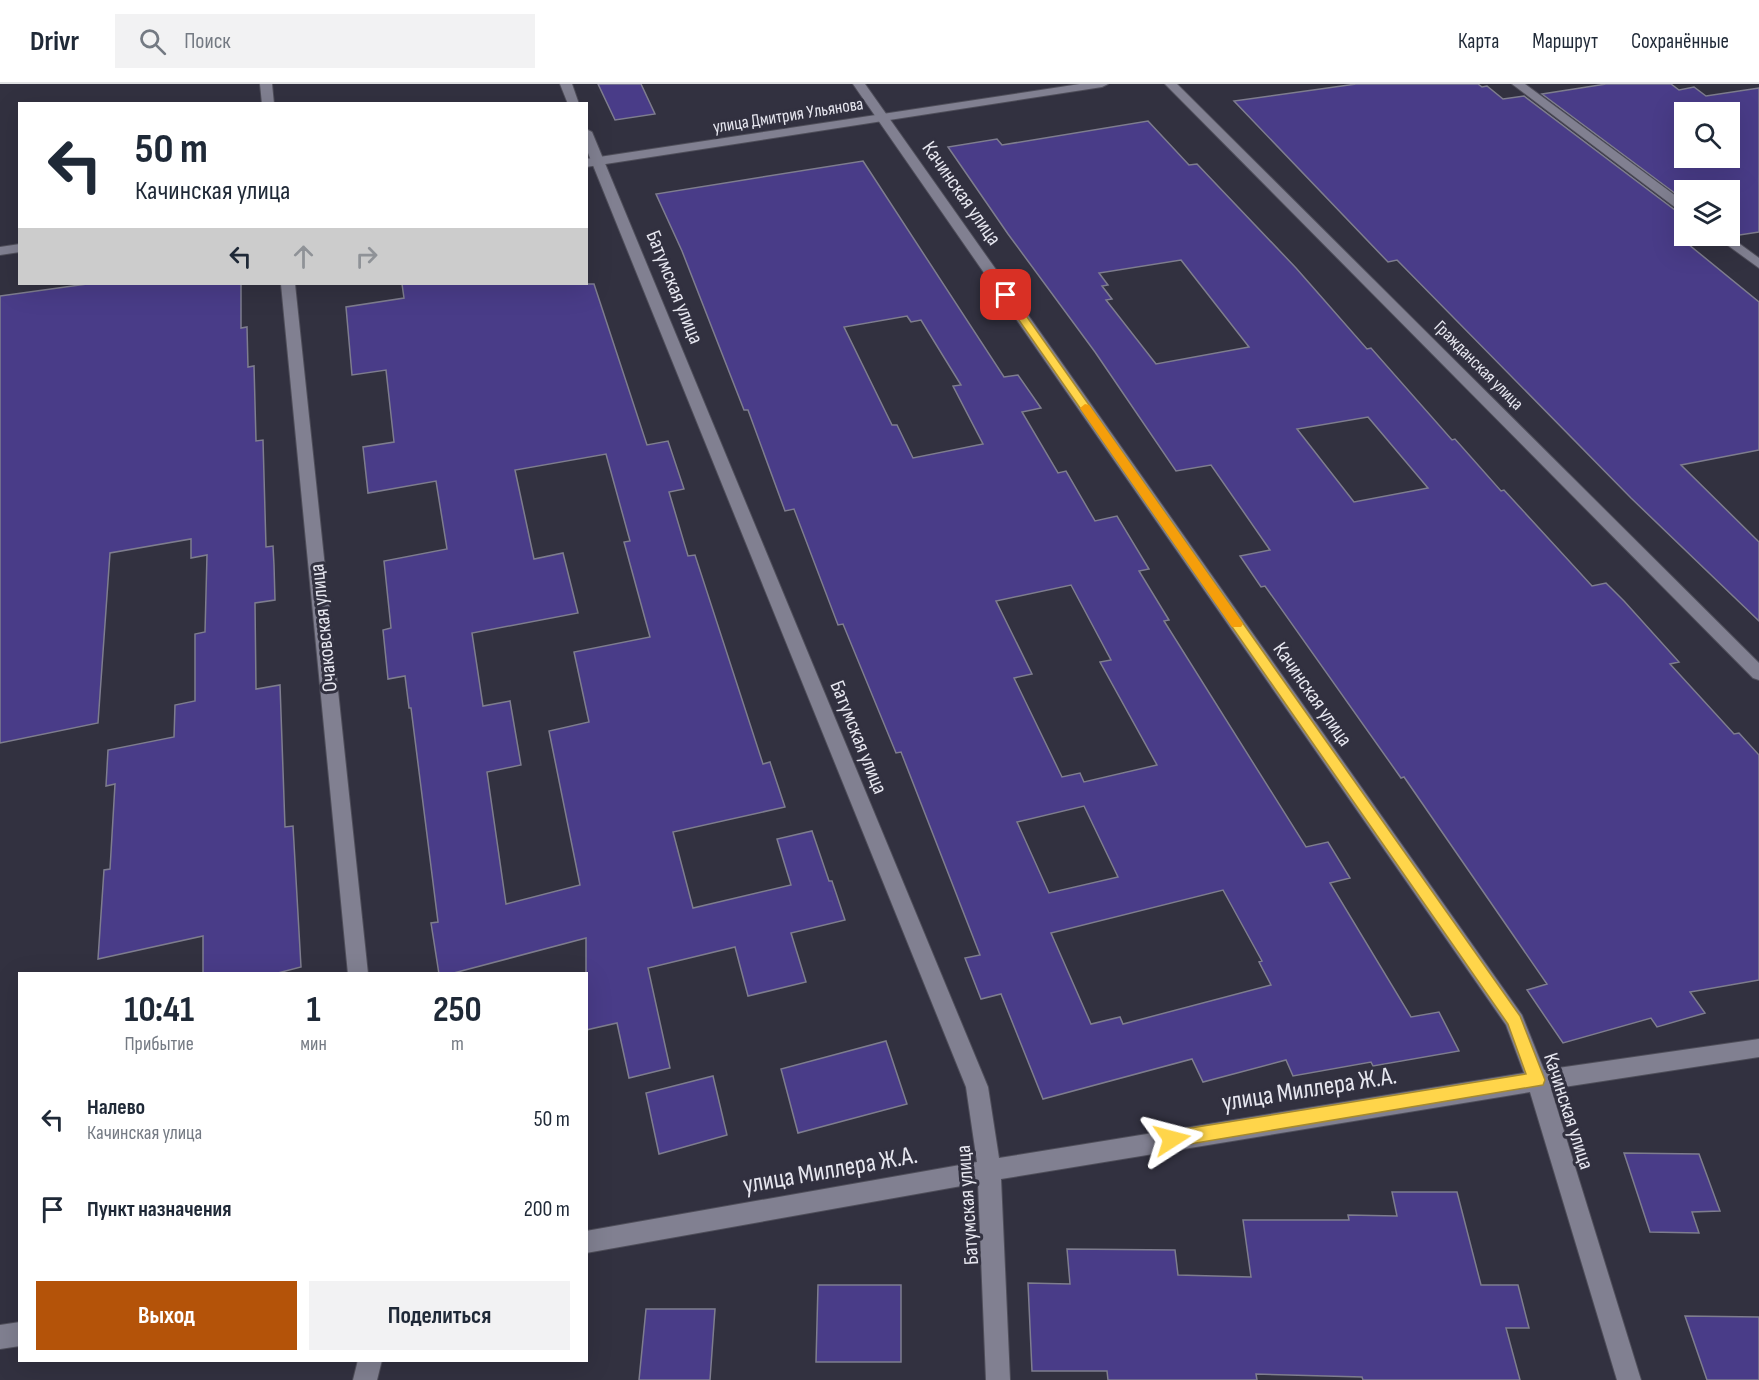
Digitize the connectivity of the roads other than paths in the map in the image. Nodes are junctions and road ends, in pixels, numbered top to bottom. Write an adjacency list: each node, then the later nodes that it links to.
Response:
1 (266, 84): 7 (street)
2 (566, 84): 8 (street)
3 (859, 84): 9 (street, Качинская улица)
4 (1102, 84): 9 (street, улица Дмитрия Ульянова)
5 (1171, 84): 18 (street, Гражданская улица)
6 (1518, 84): 12 (street)
7 (268, 102)
8 (573, 102)
9 (883, 119): 11 (street, улица Дмитрия Ульянова); 21 (street, Качинская улица)
10 (588, 141): 11 (street, Батумская улица)
11 (593, 162): 22 (street, Батумская улица)
12 (1674, 201)
13 (1735, 246): 16 (street)
14 (18, 248): 15 (street)
15 (0, 251)
16 (1759, 264)
17 (288, 285): 19 (street, Очаковская улица)
18 (1759, 674)
19 (358, 972)
20 (1759, 1048): 21 (street, улица Миллера Ж.А.)
21 (1537, 1080): 22 (street, улица Миллера Ж.А.); 29 (street, Качинская улица)
22 (990, 1169): 23 (street, улица Миллера Ж.А.); 28 (street, Батумская улица)
23 (588, 1242)
24 (18, 1334): 25 (street)
25 (0, 1337)
26 (370, 1362): 27 (street)
27 (365, 1380)
28 (998, 1380)
29 (1629, 1380)

